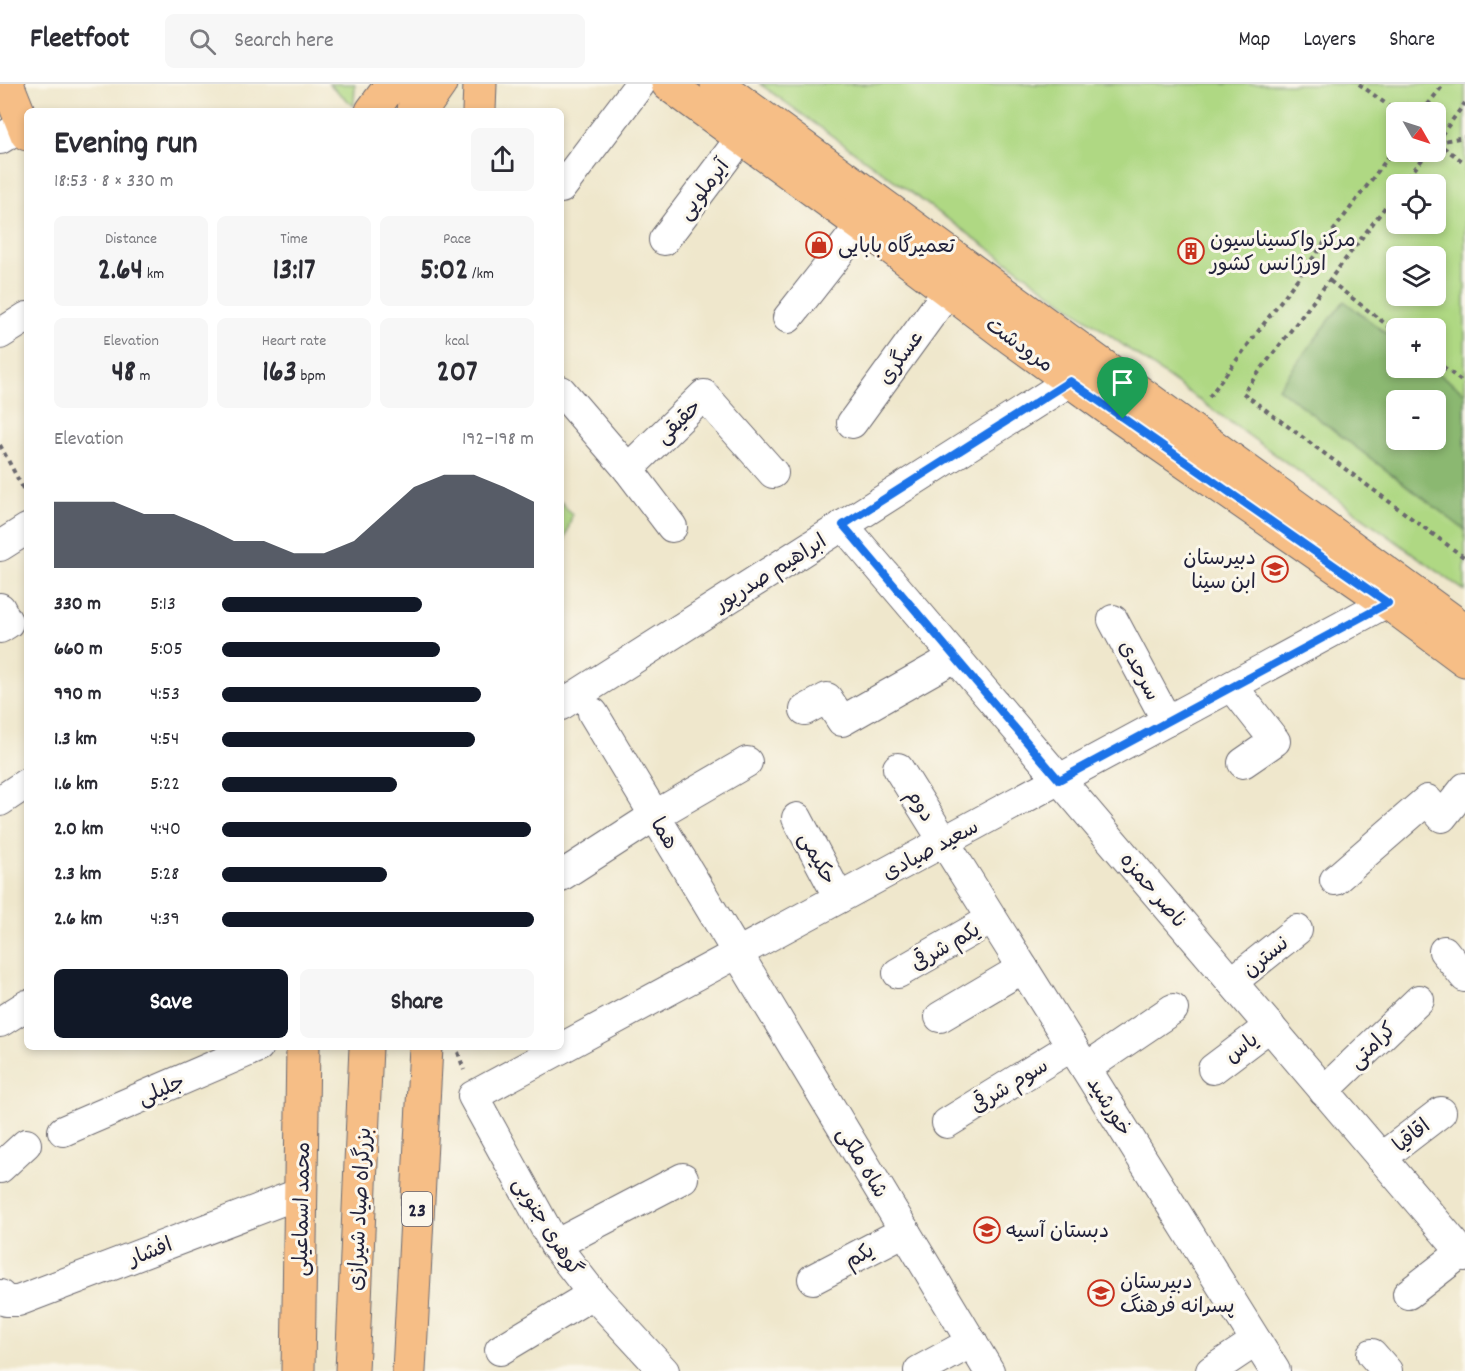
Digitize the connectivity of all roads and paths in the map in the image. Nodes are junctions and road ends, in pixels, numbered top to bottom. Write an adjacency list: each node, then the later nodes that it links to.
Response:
1 (7, 84): 19 (main road)
2 (392, 84): 14 (main road)
3 (417, 84): 15 (main road)
4 (440, 84): 16 (main road)
5 (480, 84): 17 (main road)
6 (640, 84): 28 (street)
7 (668, 84): 21 (main road, مرودشت)
8 (717, 84): 53 (main road, مرودشت)
9 (1359, 84): 13 (path)
10 (1444, 84): 11 (path)
11 (1430, 102)
12 (1465, 103): 18 (path)
13 (1386, 104)
14 (374, 108)
15 (414, 108)
16 (423, 108)
17 (479, 108)
18 (1446, 129)
19 (17, 133)
20 (1465, 136): 22 (path)
21 (741, 138): 30 (main road, مرودشت); 31 (street, آیرملویی)
22 (1446, 140)
23 (1446, 149): 26 (path)
24 (1386, 160): 42 (path)
25 (1420, 162): 27 (path)
26 (1465, 163)
27 (1411, 174)
28 (564, 184)
29 (1386, 206): 32 (path)
30 (861, 225): 33 (main road, مرودشت); 34 (street)
31 (664, 240)
32 (1330, 281): 36 (path); 52 (path)
33 (948, 291): 39 (main road, مرودشت); 43 (street, عسگری)
34 (788, 318)
35 (24, 319): 37 (street)
36 (1386, 324)
37 (0, 333)
38 (1446, 369): 40 (path)
39 (1070, 381): 48 (street, ابراهیم صدرپور); 53 (main road, مرودشت)
40 (1465, 384)
41 (564, 394): 45 (street)
42 (1209, 397)
43 (852, 423)
44 (0, 445): 47 (path)
45 (628, 469): 46 (street, حقیقی); 49 (street)
46 (773, 473)
47 (24, 490)
48 (843, 525): 58 (street, ناصر حمزه); 61 (street, ابراهیم صدرپور)
49 (672, 527)
50 (24, 531): 51 (street)
51 (0, 546)
52 (1465, 558)
53 (1395, 593): 57 (main road, مرودشت); 59 (main road, مرودشت); 60 (street, سعید صیادی)
54 (0, 608): 56 (street)
55 (1113, 620): 64 (street, سرحدی)
56 (0, 628)
57 (1465, 630)
58 (955, 657): 62 (street); 68 (street, ناصر حمزه)
59 (1465, 660)
60 (1232, 686): 64 (street, سعید صیادی); 66 (street)
61 (564, 703)
62 (805, 710)
63 (593, 713): 72 (street, هما)
64 (1167, 721): 68 (street, سعید صیادی)
65 (747, 762): 72 (street)
66 (1243, 763)
67 (898, 768): 74 (street, دوم)
68 (1059, 780): 74 (street, سعید صیادی); 85 (street, ناصر حمزه)
69 (24, 785): 71 (street)
70 (1465, 788): 76 (street)
71 (0, 801)
72 (654, 816): 75 (street); 81 (street, هما)
73 (796, 818): 77 (street, حکیمی)
74 (944, 842): 77 (street, سعید صیادی); 78 (street, خورشید)
75 (564, 874)
76 (1335, 880)
77 (839, 898): 81 (street, سعید صیادی)
78 (992, 918): 82 (street, خورشید); 83 (street, یکم شرقی)
79 (1297, 930): 85 (street, نسترن)
80 (1444, 951): 84 (street)
81 (738, 953): 92 (street, سعید صیادی); 110 (street, شاه ملکی)
82 (1023, 968): 89 (street); 98 (street, خورشید)
83 (898, 973)
84 (1465, 977)
85 (1232, 982): 91 (street, ناصر حمزه)
86 (1419, 1000): 100 (street, کرامتی)
87 (24, 1007): 90 (street)
88 (1173, 1009): 98 (street, سوم شرقی)
89 (940, 1017)
90 (0, 1022)
91 (1269, 1026): 99 (street, یاس); 100 (street, ناصر حمزه)
92 (564, 1047)
93 (251, 1050): 104 (street, جلیلی)
94 (303, 1050): 109 (main road, محمد اسماعیلی)
95 (366, 1050): 121 (main road, بزرگراه صیاد شیرازی)
96 (426, 1050): 122 (main road, 23)
97 (558, 1050): 101 (street, سعید صیادی)
98 (1079, 1057): 103 (street, سوم شرقی); 117 (street, خورشید)
99 (1213, 1069)
100 (1324, 1091): 106 (street, ناصر حمزه)
101 (473, 1096): 112 (street, گوهری جنوبی)
102 (1441, 1112): 106 (street, اقاقیا)
103 (947, 1123)
104 (63, 1131)
105 (26, 1144): 107 (street)
106 (1382, 1158): 111 (street, ناصر حمزه)
107 (0, 1168)
108 (683, 1178): 112 (street)
109 (301, 1193): 114 (street, افشار); 120 (main road, محمد اسماعیلی)
110 (905, 1231): 113 (street, یکم); 118 (street, شاه ملکی)
111 (1461, 1243): 116 (street)
112 (555, 1245): 115 (street, گوهری جنوبی)
113 (813, 1279)
114 (0, 1294)
115 (593, 1294): 119 (street); 123 (street, گوهری جنوبی)
116 (1408, 1294)
117 (1256, 1341): 126 (street); 127 (street, خورشید)
118 (972, 1342): 124 (street); 125 (street, شاه ملکی)
119 (500, 1350)
120 (298, 1371)
121 (352, 1371)
122 (409, 1371)
123 (664, 1371)
124 (919, 1371)
125 (990, 1371)
126 (1211, 1371)
127 (1275, 1371)

